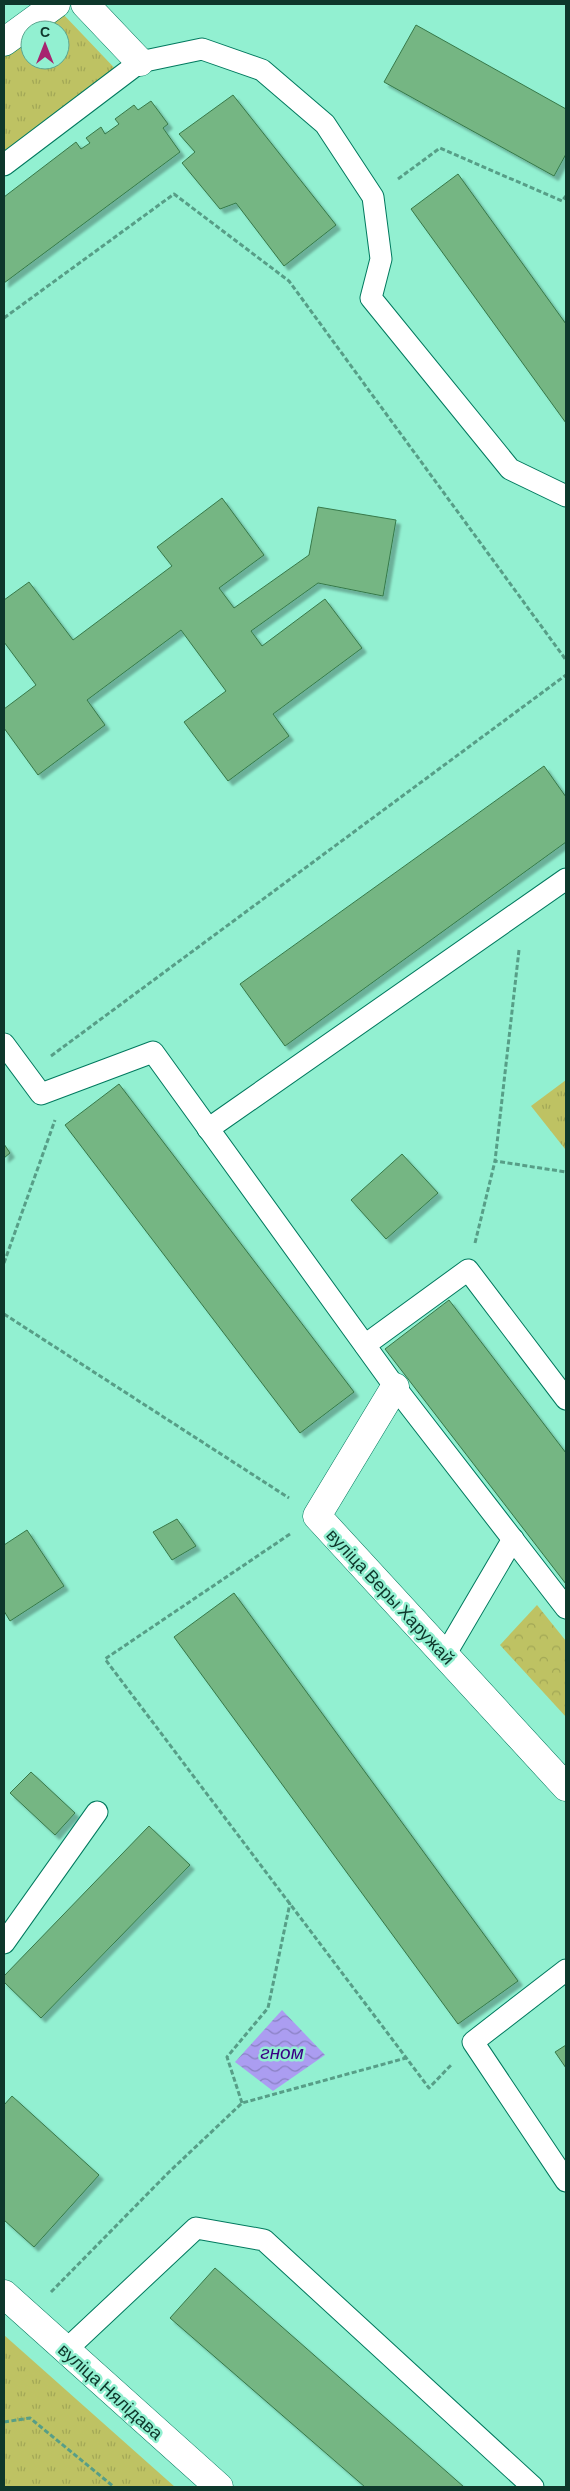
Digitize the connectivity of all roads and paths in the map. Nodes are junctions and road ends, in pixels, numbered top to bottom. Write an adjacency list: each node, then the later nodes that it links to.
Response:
1 (56, 4): 3 (street)
2 (85, 4): 4 (street)
3 (4, 42)
4 (140, 62): 5 (lane); 7 (lane)
5 (4, 165)
6 (566, 196): 7 (path)
7 (373, 197): 9 (lane)
8 (4, 318): 10 (path)
9 (566, 496)
10 (566, 660)
11 (566, 675): 15 (path)
12 (566, 879): 17 (lane)
13 (524, 944): 18 (path)
14 (4, 1044): 15 (lane)
15 (26, 1074): 16 (lane)
16 (53, 1090): 17 (lane); 20 (path)
17 (208, 1129): 23 (lane)
18 (495, 1161): 19 (path); 21 (path)
19 (566, 1172)
20 (4, 1263)
21 (468, 1270): 23 (lane); 25 (lane)
22 (4, 1314): 26 (path)
23 (365, 1345): 24 (lane)
24 (395, 1387): 26 (street, вуліца Веры Харужай); 27 (lane)
25 (566, 1399)
26 (317, 1516): 29 (street, вуліца Веры Харужай); 32 (path)
27 (513, 1539): 28 (lane); 29 (lane)
28 (566, 1608)
29 (445, 1655): 30 (street, вуліца Веры Харужай)
30 (566, 1787)
31 (97, 1812): 33 (lane)
32 (290, 1903): 36 (path); 37 (path)
33 (4, 1943)
34 (566, 1970): 35 (lane)
35 (473, 2042): 36 (path); 38 (lane)
36 (406, 2058): 37 (path)
37 (242, 2103): 40 (path)
38 (566, 2181)
39 (4, 2294): 41 (street, вуліца Нялідава)
40 (47, 2297)
41 (66, 2350): 44 (street, вуліца Нялідава); 45 (lane)
42 (4, 2422): 43 (path)
43 (114, 2487)
44 (219, 2487)
45 (533, 2487)

